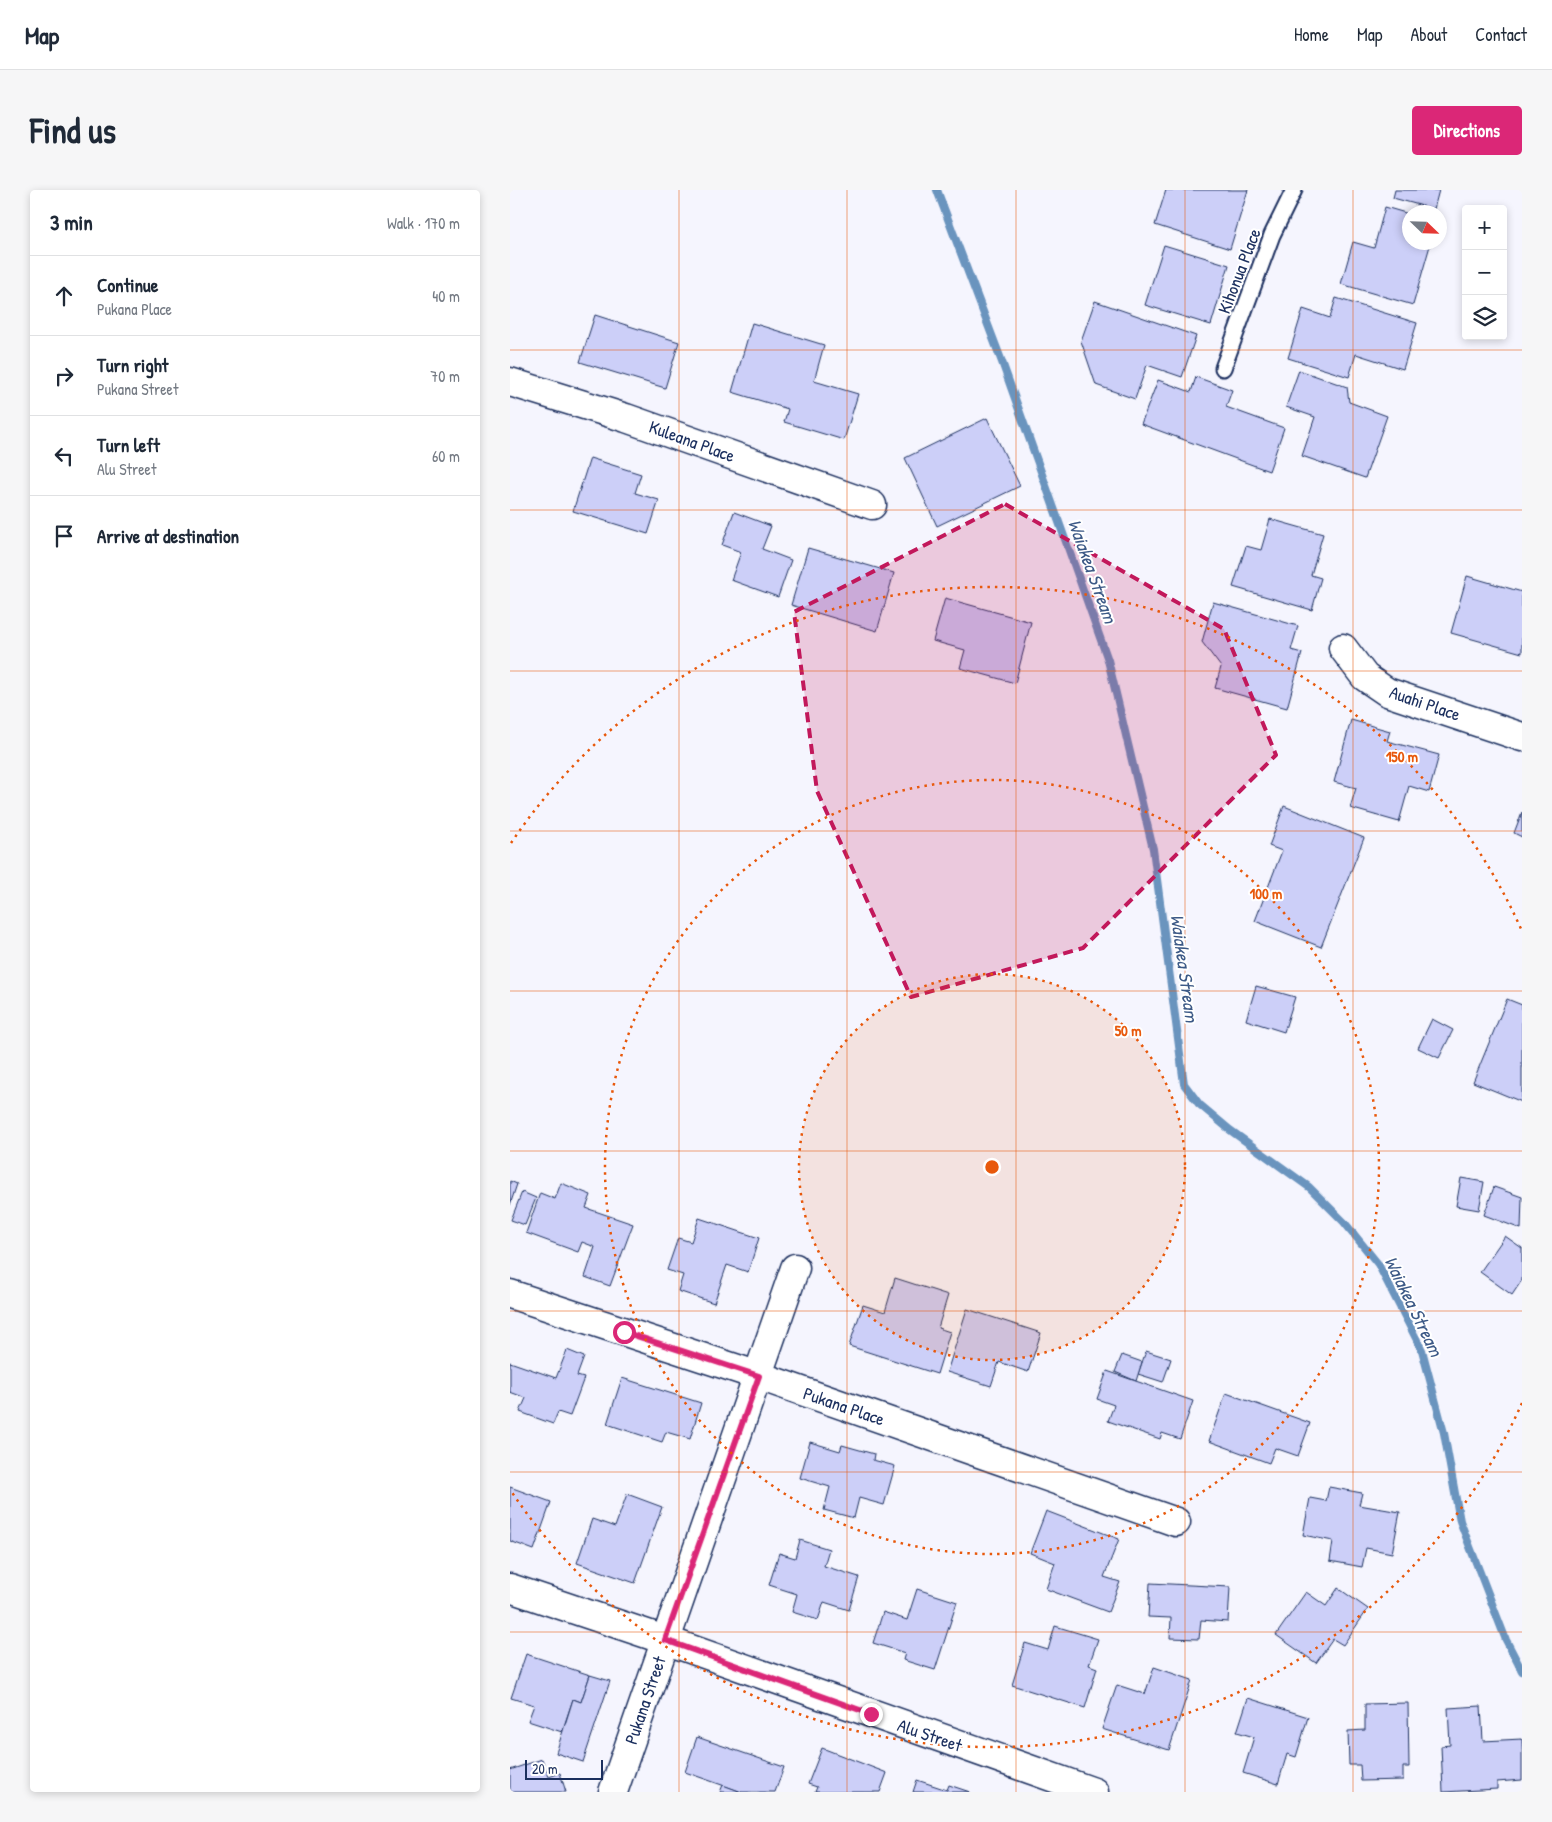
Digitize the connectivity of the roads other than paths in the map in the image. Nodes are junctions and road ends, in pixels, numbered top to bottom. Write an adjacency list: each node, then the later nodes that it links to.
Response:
1 (1294, 190): 2 (lane, Kihonua Place)
2 (1223, 368)
3 (510, 382): 4 (street, Kuleana Place)
4 (872, 505)
5 (1343, 648): 6 (street, Auahi Place)
6 (1522, 737)
7 (795, 1268): 9 (street, Pukana Street)
8 (510, 1294): 9 (street, Pukana Place)
9 (759, 1376): 10 (street, Pukana Place); 12 (street, Pukana Street)
10 (1176, 1522)
11 (510, 1588): 12 (street, Alu Street)
12 (665, 1640): 13 (street, Pukana Street); 14 (street, Alu Street)
13 (613, 1792)
14 (1094, 1792)

